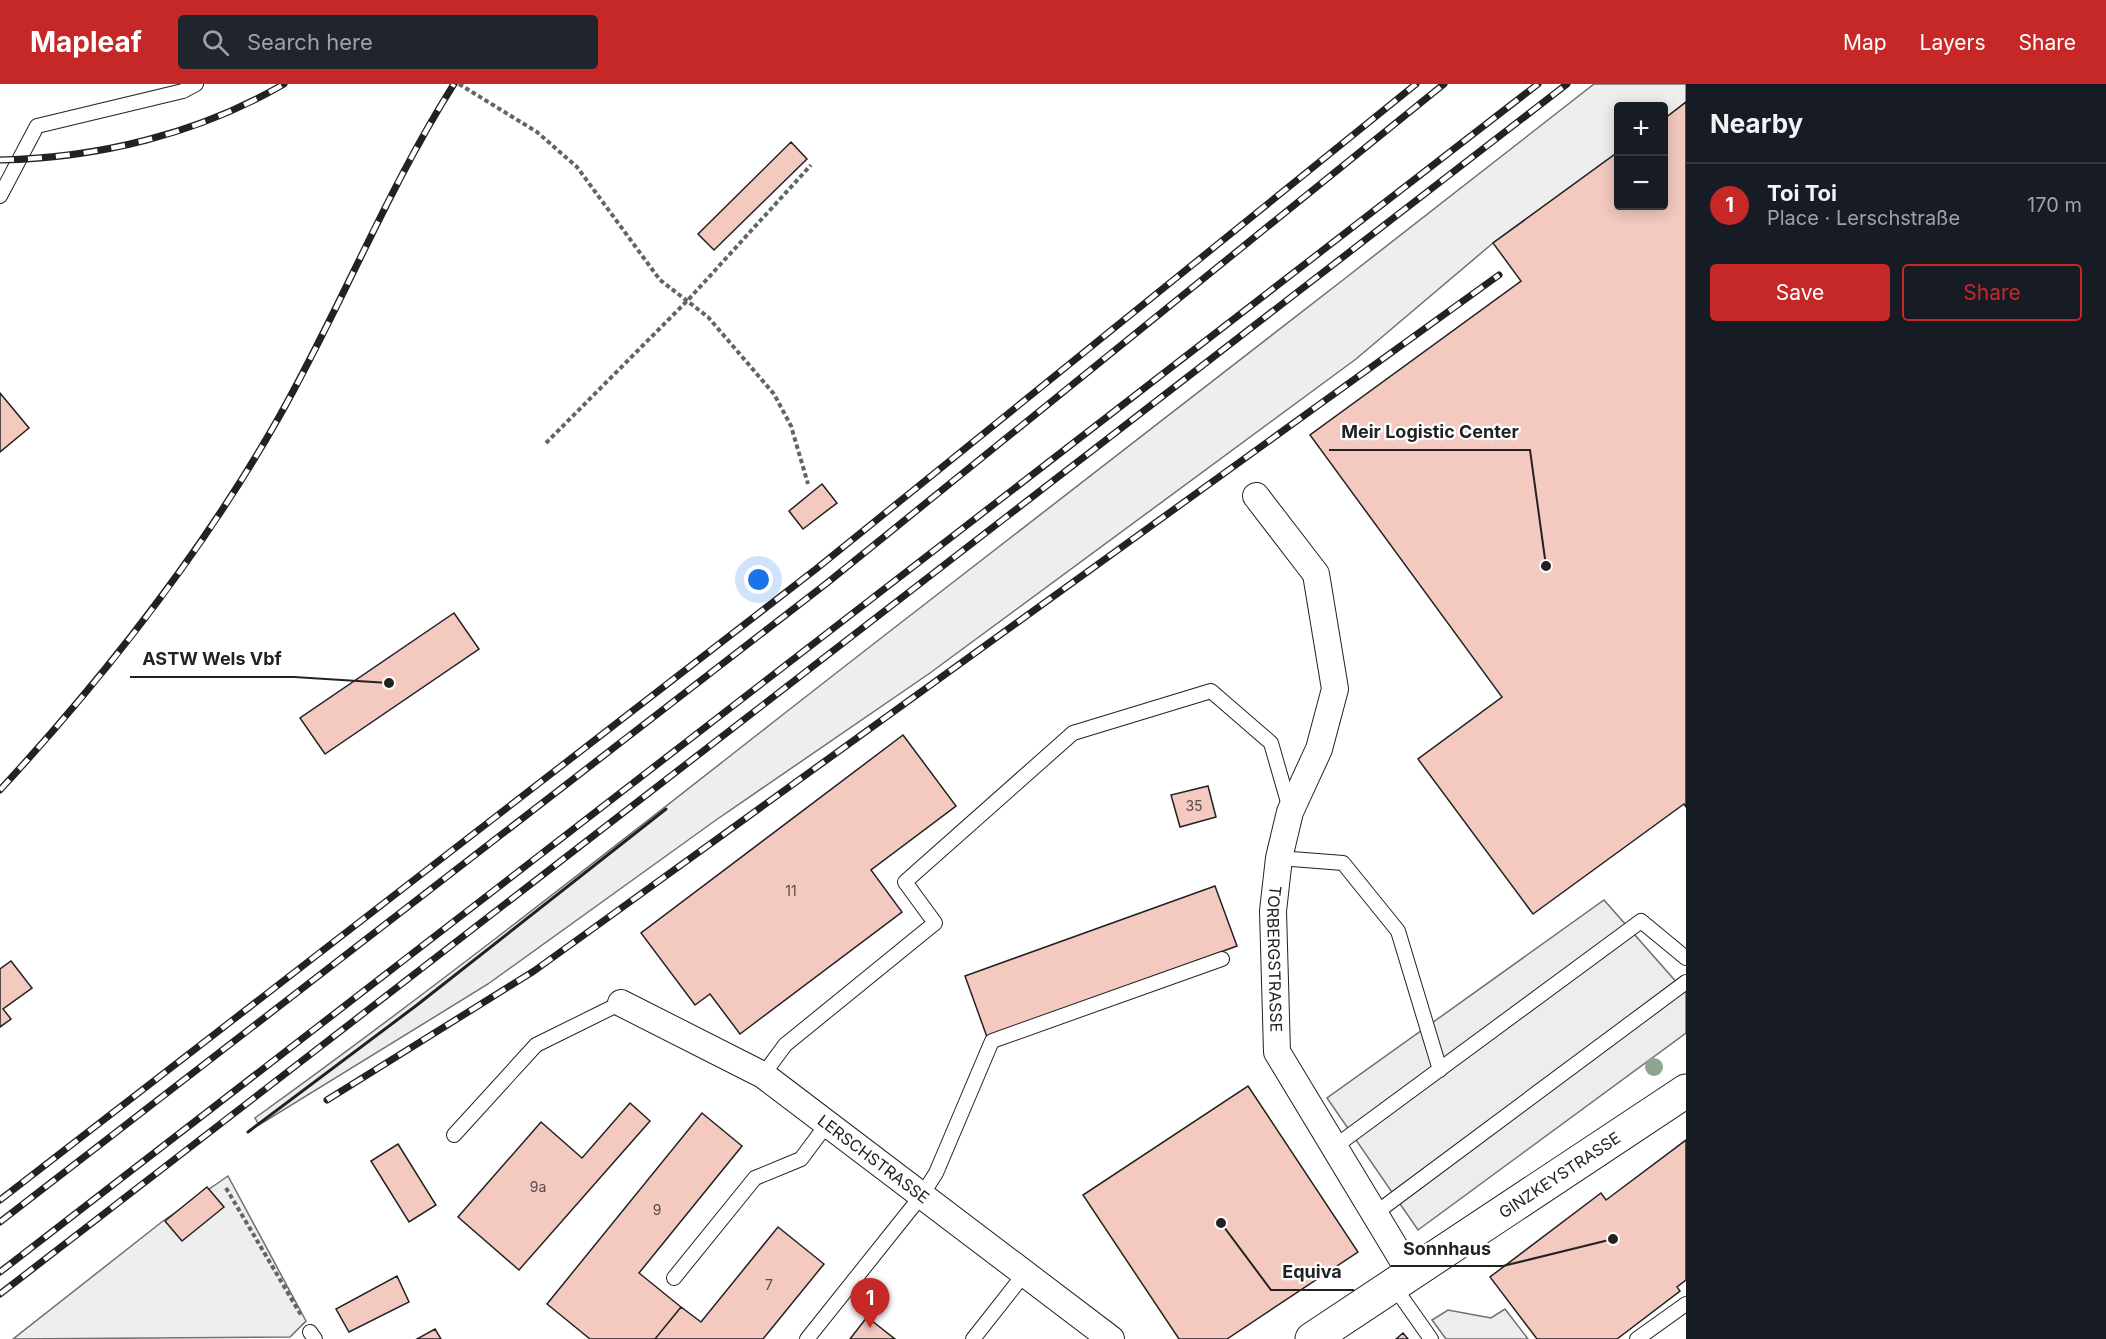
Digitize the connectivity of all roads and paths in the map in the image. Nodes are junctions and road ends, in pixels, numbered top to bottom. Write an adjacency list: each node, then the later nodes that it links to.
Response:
1 (196, 84): 4 (lane)
2 (459, 84): 5 (path)
3 (811, 165): 5 (path)
4 (0, 196)
5 (688, 300): 6 (path); 7 (path)
6 (546, 443)
7 (808, 484)
8 (1256, 496): 9 (street, TORBERGSTRASSE)
9 (1290, 813): 10 (street, TORBERGSTRASSE); 16 (lane)
10 (1279, 858): 15 (lane); 20 (street, TORBERGSTRASSE)
11 (1686, 958): 15 (lane)
12 (1222, 959): 22 (lane)
13 (1686, 982): 23 (lane)
14 (621, 1003): 16 (street, LERSCHSTRASSE); 19 (lane)
15 (1440, 1070): 20 (lane)
16 (763, 1075): 18 (street, LERSCHSTRASSE)
17 (1686, 1091): 26 (street, GINZKEYSTRASSE)
18 (827, 1124): 22 (street, LERSCHSTRASSE); 25 (lane)
19 (454, 1135)
20 (1333, 1148): 23 (street, TORBERGSTRASSE)
21 (226, 1188): 28 (path)
22 (922, 1196): 24 (street, LERSCHSTRASSE); 29 (lane)
23 (1373, 1215): 26 (street, TORBERGSTRASSE)
24 (1024, 1273): 30 (lane); 31 (street, LERSCHSTRASSE)
25 (674, 1278)
26 (1402, 1279): 32 (street, GINZKEYSTRASSE); 33 (lane)
27 (1686, 1305): 34 (lane)
28 (312, 1335)
29 (807, 1339)
30 (973, 1339)
31 (1111, 1339)
32 (1312, 1339)
33 (1431, 1339)
34 (1636, 1339)

